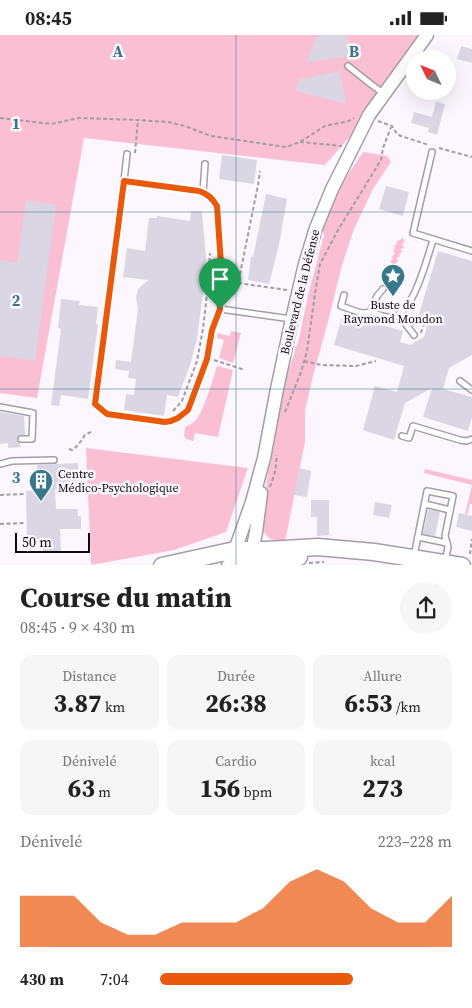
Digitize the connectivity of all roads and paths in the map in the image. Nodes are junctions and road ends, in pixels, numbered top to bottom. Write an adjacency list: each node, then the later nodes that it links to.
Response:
1 (427, 35): 3 (street, Boulevard de la Défense)
2 (348, 66): 3 (lane)
3 (384, 93): 10 (street, Boulevard de la Défense)
4 (358, 115): 9 (path)
5 (0, 118): 7 (path)
6 (375, 119): 8 (path)
7 (138, 120): 9 (path); 13 (path)
8 (392, 126): 14 (path); 35 (path)
9 (300, 142): 10 (path)
10 (354, 145): 30 (street, Boulevard de la Défense)
11 (432, 152): 19 (lane)
12 (128, 154): 17 (lane)
13 (134, 155)
14 (472, 157)
15 (205, 164): 18 (lane)
16 (260, 171): 22 (path)
17 (124, 181): 18 (lane); 42 (lane)
18 (203, 192): 23 (lane)
19 (433, 240): 20 (lane); 29 (lane)
20 (472, 251)
21 (210, 253): 42 (path)
22 (238, 283): 23 (path); 25 (path)
23 (218, 286): 27 (lane)
24 (382, 289): 28 (lane)
25 (287, 290)
26 (344, 295): 28 (lane)
27 (220, 309): 30 (lane); 34 (lane)
28 (371, 312): 29 (lane)
29 (399, 315): 32 (lane)
30 (292, 319): 49 (street, Boulevard de la Défense)
31 (423, 326): 33 (path)
32 (414, 335)
33 (420, 336)
34 (210, 346): 37 (path); 42 (lane)
35 (304, 361): 36 (path); 41 (path)
36 (376, 361)
37 (245, 370)
38 (460, 381): 39 (lane)
39 (472, 390)
40 (0, 407): 45 (lane)
41 (283, 417)
42 (162, 421)
43 (91, 432): 47 (path)
44 (402, 436): 46 (lane)
45 (22, 439)
46 (472, 439)
47 (69, 449)
48 (277, 453): 52 (path)
49 (264, 458): 62 (street, Boulevard de la Défense); 64 (street, Boulevard de la Défense)
50 (54, 460): 51 (lane)
51 (0, 464)
52 (270, 489)
53 (24, 494): 54 (path)
54 (0, 495)
55 (425, 504): 56 (lane); 56 (lane); 59 (lane)
56 (450, 510): 61 (lane)
57 (25, 523): 58 (path)
58 (0, 524)
59 (418, 537): 61 (lane); 63 (lane)
60 (472, 539): 65 (path)
61 (447, 543): 67 (lane)
62 (251, 557): 63 (main road); 64 (main road)
63 (414, 558): 67 (main road)
64 (232, 560): 70 (main road)
65 (466, 560): 67 (main road)
66 (332, 561): 69 (path)
67 (445, 562)
68 (306, 564): 69 (path)
69 (313, 564)
70 (162, 565)

